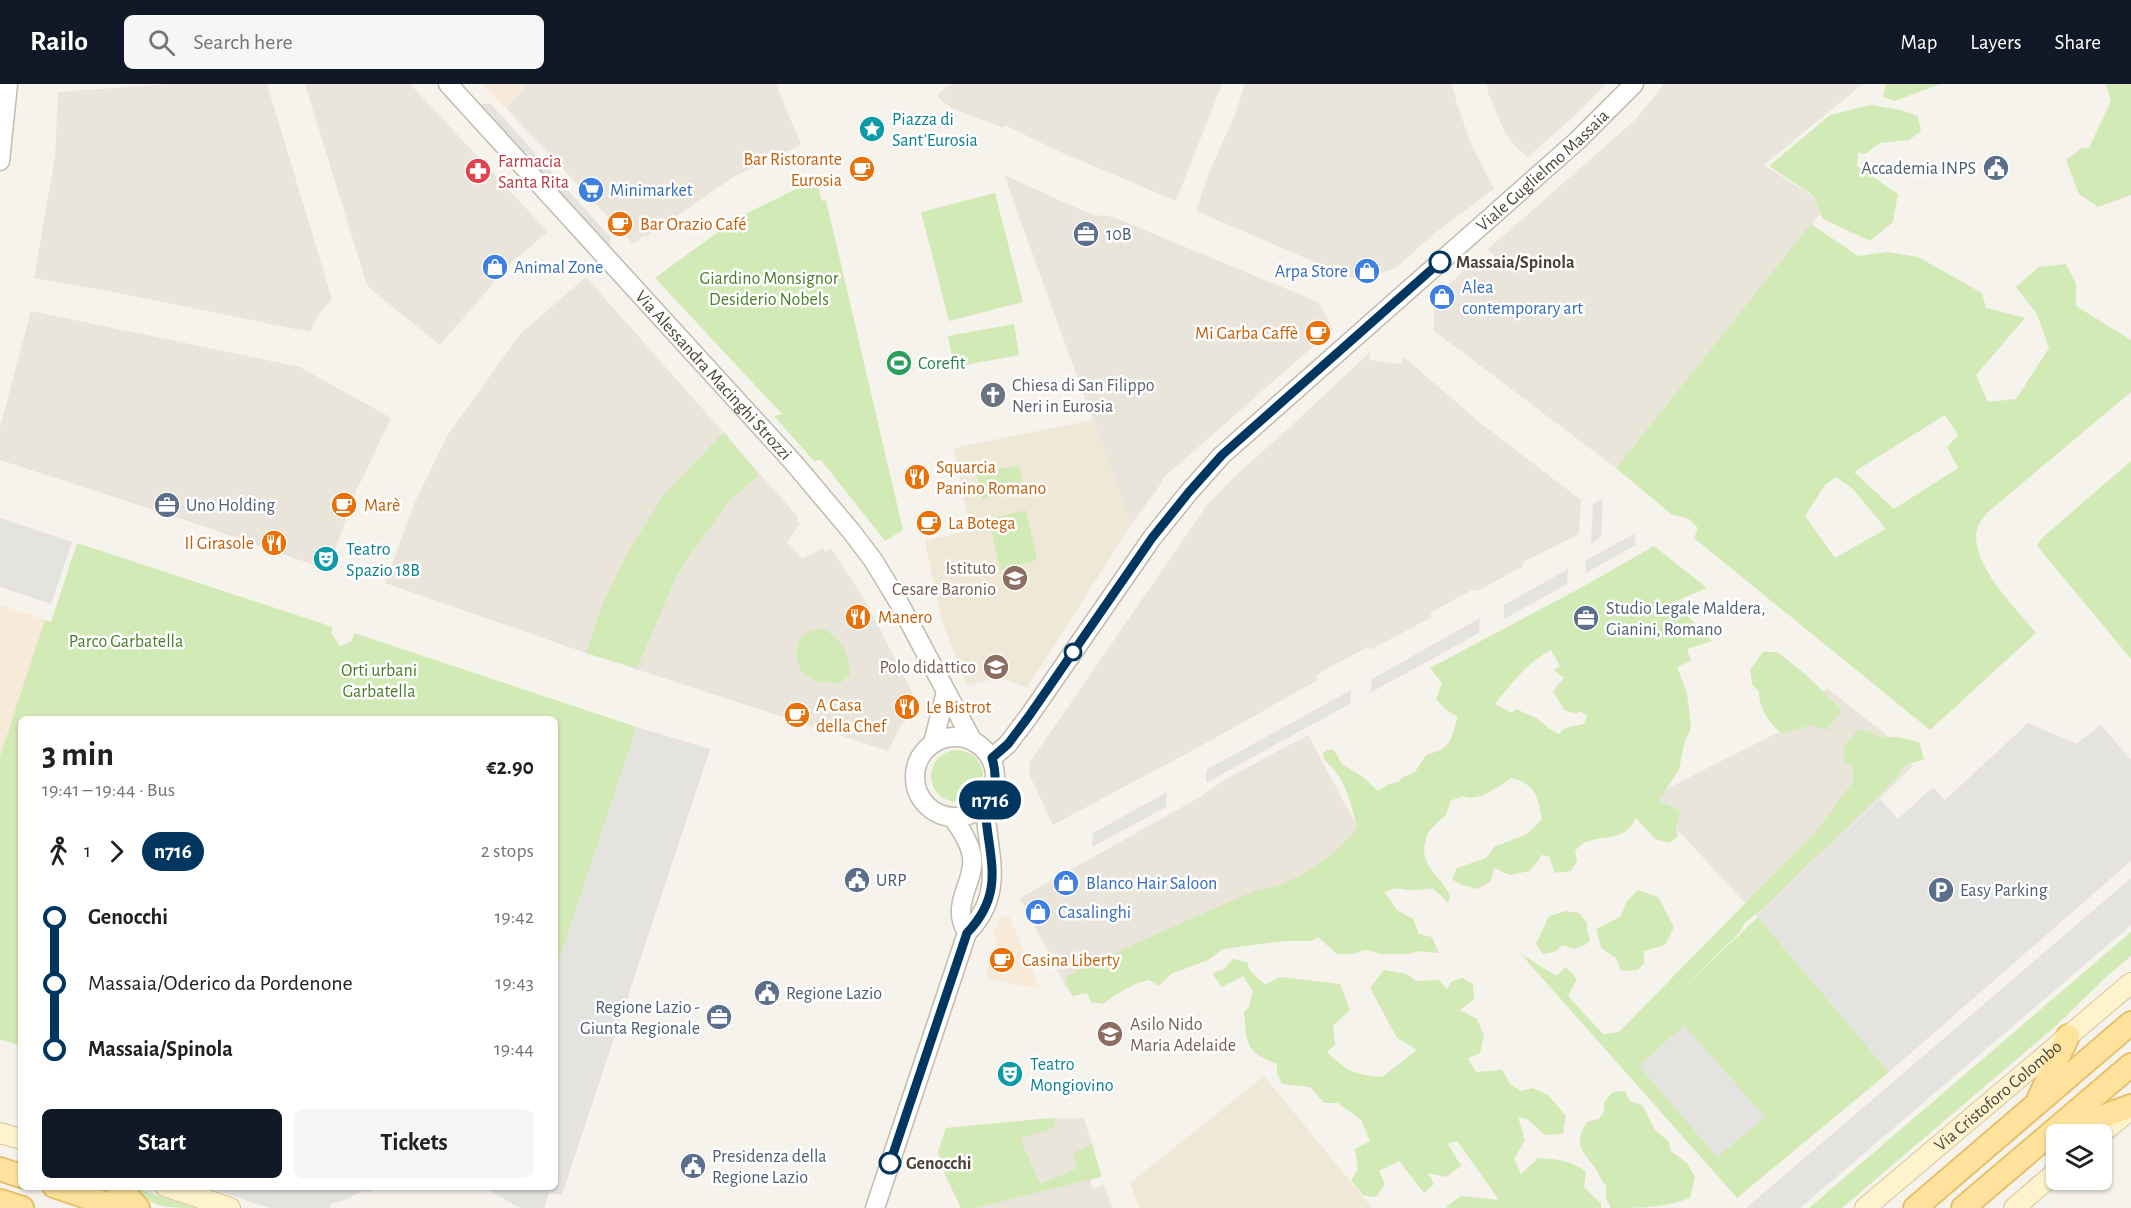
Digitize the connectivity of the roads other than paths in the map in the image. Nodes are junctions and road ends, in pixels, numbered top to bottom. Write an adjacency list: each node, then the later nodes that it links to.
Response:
1 (8, 84): 4 (street)
2 (448, 84): 5 (street, Via Alessandra Macinghi Strozzi)
3 (1634, 84): 8 (street, Viale Guglielmo Massaia)
4 (0, 161)
5 (946, 692): 6 (street, Via Alessandra Macinghi Strozzi); 7 (street)
6 (972, 740): 7 (street); 8 (street)
7 (933, 743): 10 (street)
8 (992, 758): 9 (street)
9 (985, 805): 10 (street); 11 (street)
10 (953, 818): 11 (street)
11 (967, 933): 35 (street)
12 (2131, 983): 14 (main road, Via Cristoforo Colombo)
13 (2131, 1023): 16 (main road, Via Cristoforo Colombo)
14 (2068, 1036): 16 (main road); 36 (main road, Via Cristoforo Colombo)
15 (2131, 1065): 18 (main road)
16 (2036, 1105): 37 (main road, Via Cristoforo Colombo)
17 (2131, 1107): 19 (main road); 20 (main road)
18 (2065, 1124)
19 (2085, 1124)
20 (2112, 1124)
21 (0, 1132): 22 (main road)
22 (18, 1138)
23 (2046, 1141): 38 (main road)
24 (0, 1169): 25 (main road)
25 (18, 1175)
26 (2046, 1181): 39 (main road)
27 (66, 1190): 32 (main road)
28 (122, 1190): 33 (main road)
29 (177, 1190): 34 (main road)
30 (0, 1201): 31 (main road)
31 (22, 1208)
32 (119, 1208)
33 (138, 1208)
34 (230, 1208)
35 (875, 1208)
36 (1865, 1208)
37 (1915, 1208)
38 (1963, 1208)
39 (2014, 1208)

